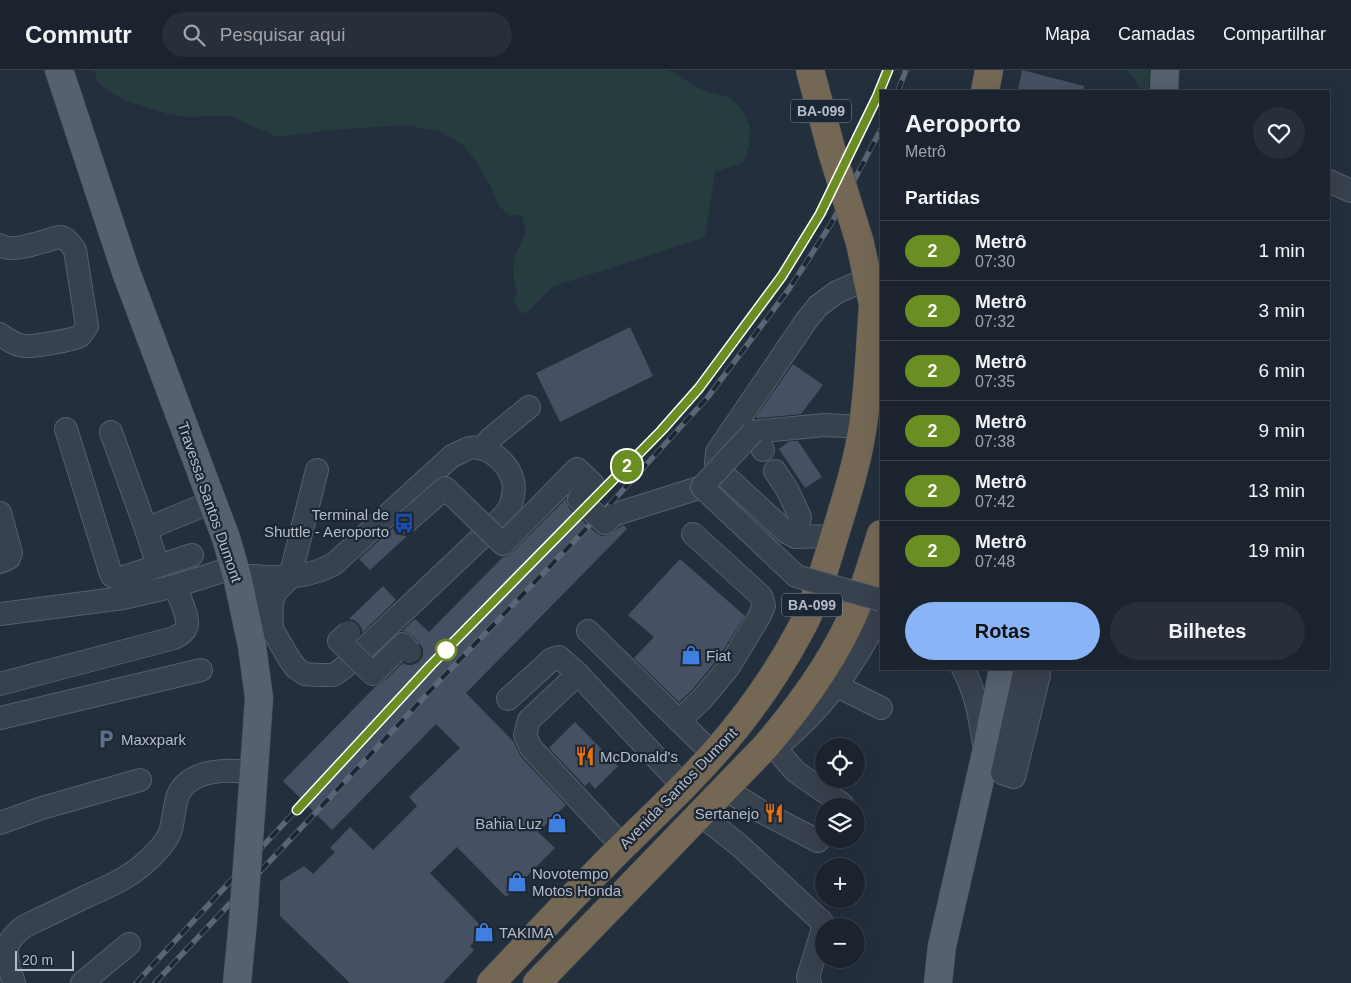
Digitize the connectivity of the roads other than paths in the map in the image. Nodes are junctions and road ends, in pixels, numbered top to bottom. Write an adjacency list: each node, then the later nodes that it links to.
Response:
1 (59, 70): 18 (main road, Travessa Santos Dumont)
2 (810, 70): 11 (highway, Avenida Santos Dumont / BA-099, bridge)
3 (989, 70): 4 (highway)
4 (985, 90)
5 (1330, 181): 6 (street)
6 (1351, 191)
7 (0, 245): 9 (street)
8 (880, 273): 25 (street)
9 (0, 334)
10 (529, 407): 14 (street)
11 (863, 427): 17 (street, bridge); 23 (highway, Avenida Santos Dumont / BA-099)
12 (66, 430): 28 (street)
13 (111, 432): 21 (street)
14 (482, 449): 30 (street); 35 (street)
15 (317, 470): 30 (street)
16 (775, 471): 25 (street)
17 (702, 487): 20 (street, bridge); 32 (street, bridge)
18 (212, 502): 21 (street); 29 (main road, Travessa Santos Dumont)
19 (1, 518): 27 (street)
20 (405, 523)
21 (146, 529): 28 (street)
22 (693, 534): 53 (street)
23 (834, 536): 25 (street); 55 (highway, Avenida Santos Dumont / BA-099)
24 (880, 537): 57 (highway, BA-099)
25 (796, 538)
26 (192, 555): 28 (street)
27 (0, 562)
28 (158, 566)
29 (237, 576): 30 (street); 31 (street); 35 (street); 59 (main road, Travessa Santos Dumont)
30 (290, 577): 35 (street)
31 (175, 586): 33 (street); 44 (street)
32 (880, 600)
33 (0, 614)
34 (880, 614): 45 (street)
35 (272, 629)
36 (588, 630): 53 (street)
37 (349, 632): 38 (street, bridge)
38 (410, 652)
39 (202, 670): 52 (street)
40 (964, 670): 56 (street)
41 (1003, 670): 56 (main road)
42 (1025, 670): 50 (street, bridge)
43 (578, 674): 46 (street); 60 (street); 66 (street)
44 (0, 684)
45 (837, 686): 51 (street); 54 (street)
46 (508, 699)
47 (1017, 704): 56 (street, bridge)
48 (1017, 704): 49 (street, bridge)
49 (1017, 704)
50 (1017, 704)
51 (881, 708)
52 (0, 718)
53 (679, 721): 55 (street)
54 (775, 748): 57 (street); 62 (street)
55 (713, 754): 60 (highway, Avenida Santos Dumont / BA-099)
56 (998, 757): 74 (main road)
57 (745, 768): 61 (highway, BA-099)
58 (140, 780): 64 (street)
59 (253, 786): 68 (street); 70 (main road, Travessa Santos Dumont, bridge)
60 (683, 786): 66 (highway, Avenida Santos Dumont / BA-099)
61 (725, 789): 63 (highway, BA-099); 65 (street)
62 (833, 798)
63 (701, 815): 72 (highway, BA-099); 73 (street)
64 (0, 824)
65 (815, 839)
66 (622, 846): 71 (highway, Avenida Santos Dumont / BA-099)
67 (129, 944): 69 (street)
68 (14, 983)
69 (82, 983)
70 (238, 983)
71 (491, 983)
72 (538, 983)
73 (810, 983)
74 (938, 983)

